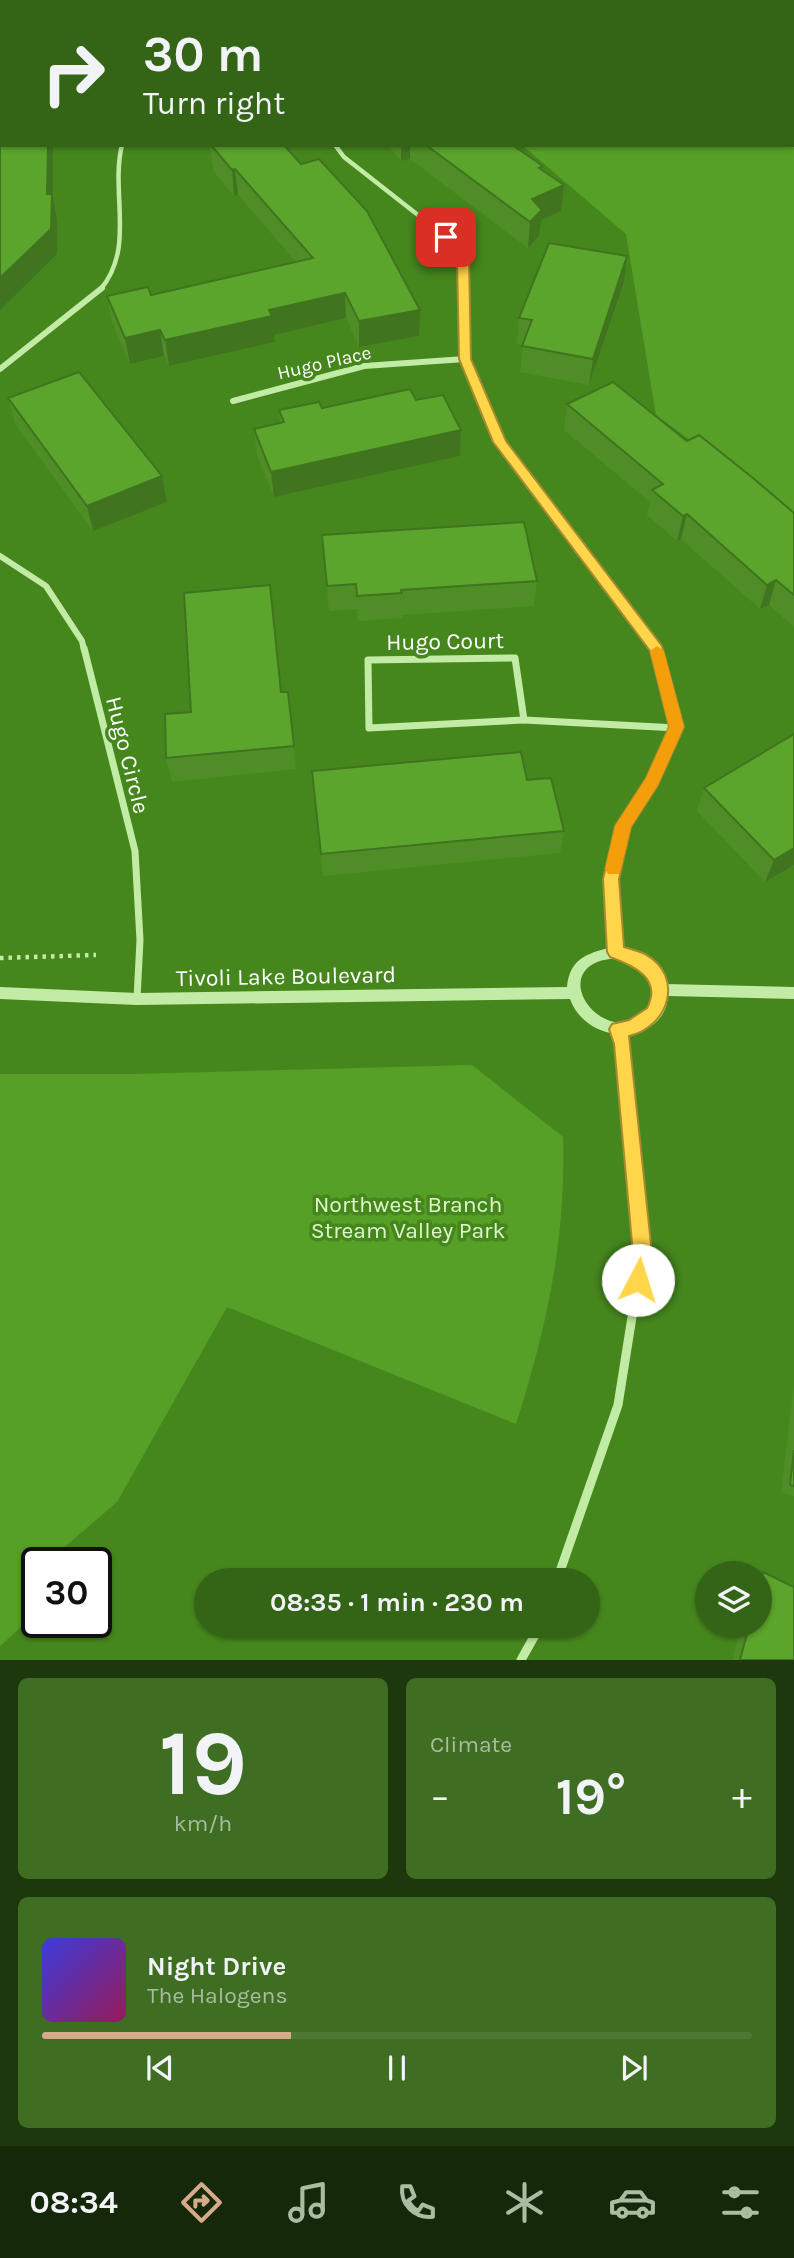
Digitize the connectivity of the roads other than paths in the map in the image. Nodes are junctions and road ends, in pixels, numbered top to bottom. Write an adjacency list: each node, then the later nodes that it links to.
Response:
1 (121, 147): 4 (street)
2 (336, 147): 3 (street)
3 (465, 359): 5 (street, Hugo Place); 8 (street)
4 (0, 369)
5 (233, 401)
6 (0, 556): 14 (street, Hugo Circle)
7 (524, 720): 7 (street, Hugo Court); 8 (street, Hugo Court)
8 (677, 727): 9 (street)
9 (616, 952): 10 (street); 12 (street)
10 (660, 990): 13 (street); 15 (street)
11 (0, 993): 14 (street, Tivoli Lake Boulevard)
12 (573, 993): 14 (street, Tivoli Lake Boulevard); 15 (street)
13 (794, 993)
14 (137, 999)
15 (618, 1029): 16 (street)
16 (561, 1568)
17 (533, 1638): 18 (street)
18 (521, 1660)

